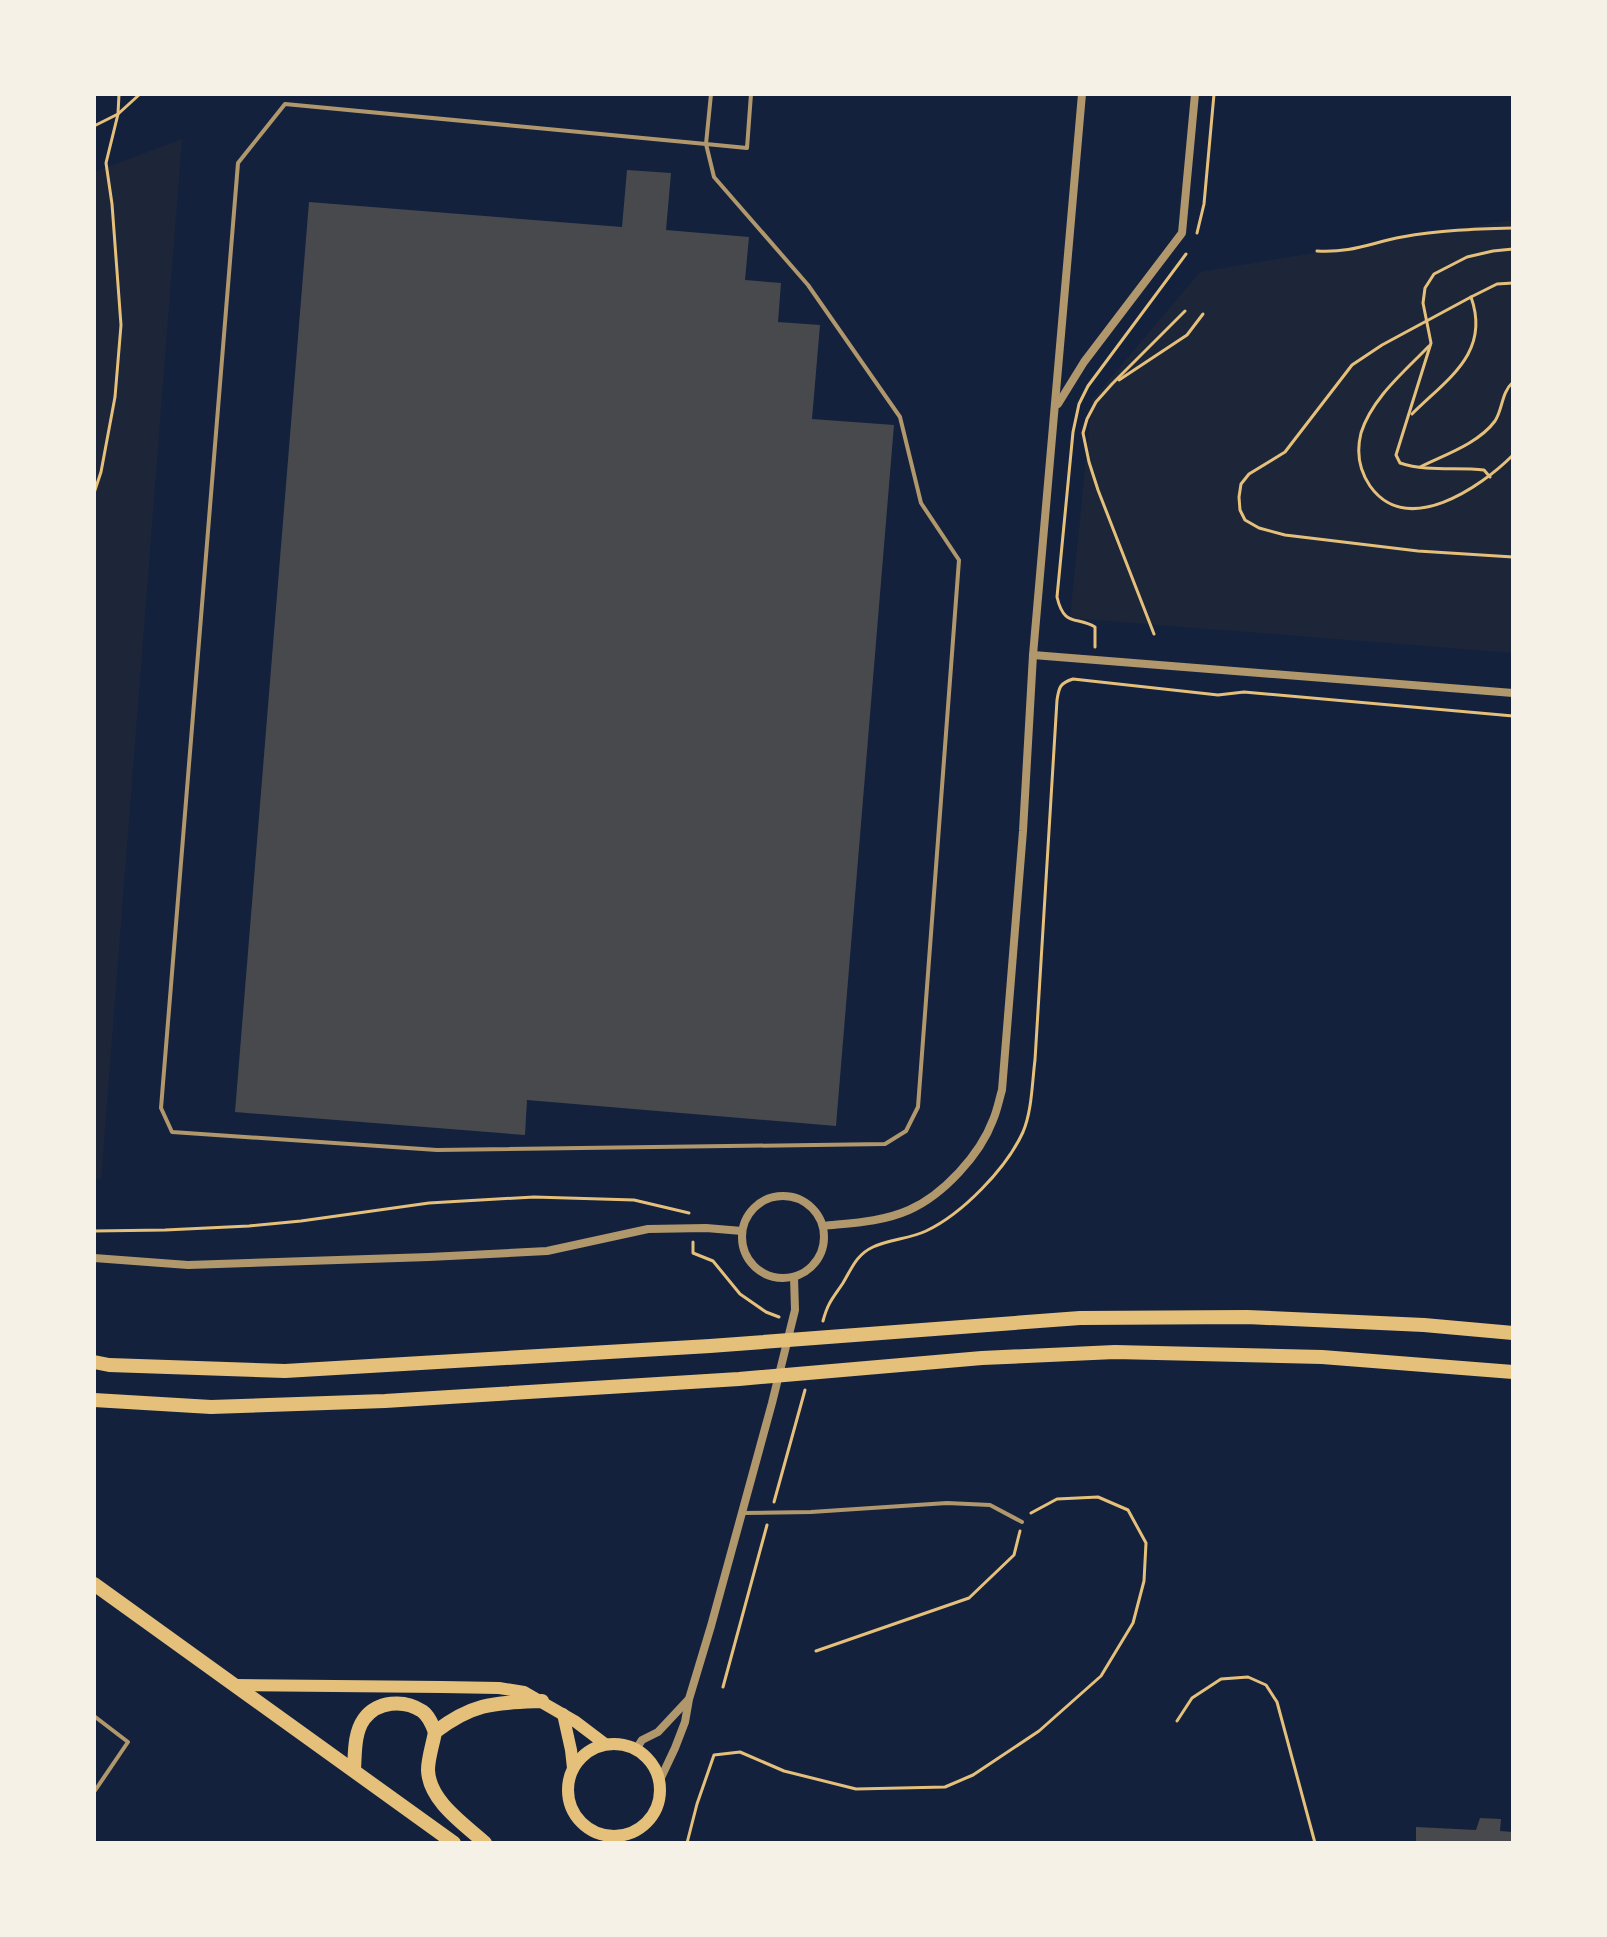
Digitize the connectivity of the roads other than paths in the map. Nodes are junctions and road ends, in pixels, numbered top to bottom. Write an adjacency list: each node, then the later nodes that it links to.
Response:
1 (711, 94): 5 (lane)
2 (751, 94): 5 (lane)
3 (1082, 94): 6 (street)
4 (1195, 94): 6 (street)
5 (706, 144): 5 (lane)
6 (1055, 409): 7 (street)
7 (1033, 655): 8 (street); 9 (street)
8 (1513, 693)
9 (823, 1226): 10 (street); 12 (street)
10 (742, 1231): 11 (street); 12 (street)
11 (94, 1258)
12 (794, 1277): 17 (street)
13 (1513, 1333): 14 (main road)
14 (94, 1362)
15 (1513, 1372): 16 (main road)
16 (94, 1400)
17 (742, 1513): 18 (lane); 21 (street)
18 (1022, 1522)
19 (94, 1584): 20 (main road)
20 (234, 1685): 22 (main road); 29 (main road)
21 (689, 1699): 27 (street); 30 (street)
22 (542, 1701): 23 (main road); 25 (main road)
23 (563, 1714): 26 (main road); 28 (main road)
24 (94, 1716): 31 (lane)
25 (435, 1732): 29 (main road); 35 (main road)
26 (605, 1744): 27 (main road); 28 (main road)
27 (636, 1749): 30 (main road)
28 (573, 1768): 33 (main road)
29 (354, 1770): 34 (main road)
30 (659, 1782): 32 (main road)
31 (94, 1792)
32 (639, 1829): 33 (main road); 36 (main road)
33 (604, 1839)
34 (454, 1843)
35 (485, 1843)
36 (639, 1843)

